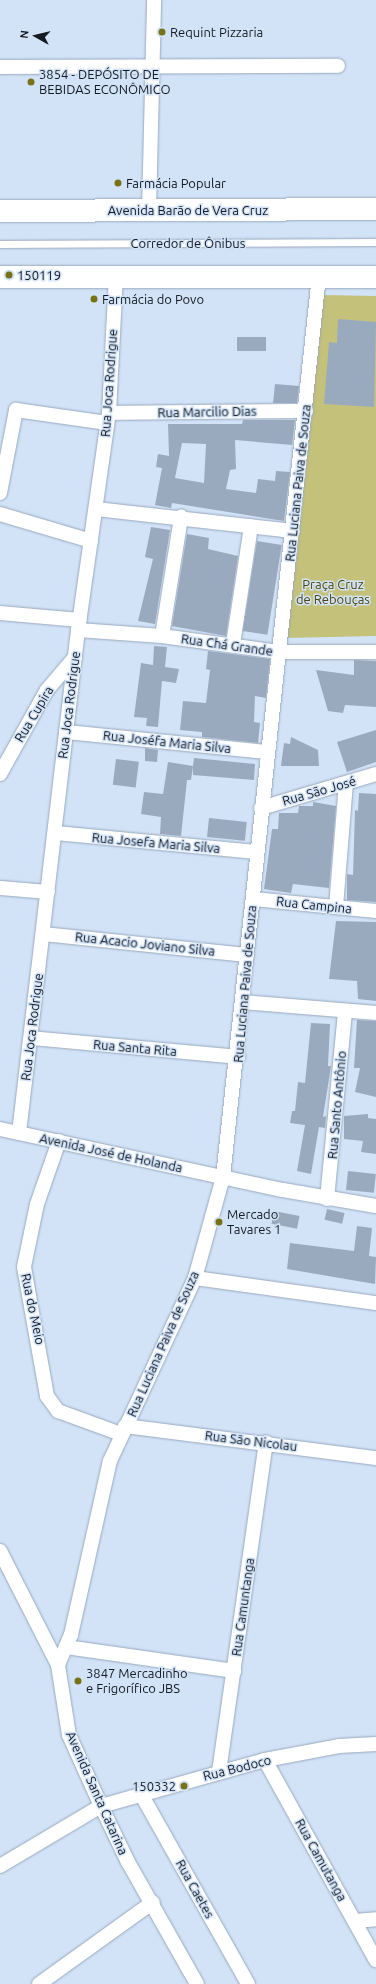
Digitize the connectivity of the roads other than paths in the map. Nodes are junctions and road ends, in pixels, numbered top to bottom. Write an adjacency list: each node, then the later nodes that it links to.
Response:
1 (154, 0): 4 (street)
2 (338, 66): 4 (street)
3 (0, 67): 4 (street)
4 (153, 67): 6 (street)
5 (376, 209): 6 (highway, Avenida Barão de Vera Cruz)
6 (149, 210): 7 (highway, Avenida Barão de Vera Cruz)
7 (0, 211)
8 (376, 242): 9 (lane, Corredor de Ônibus)
9 (0, 244)
10 (116, 276): 11 (highway); 12 (highway); 15 (street, Rua Joca Rodrigue)
11 (319, 276): 13 (highway); 14 (street, Rua Luciana Paiva de Souza)
12 (0, 277)
13 (376, 277)
14 (306, 411): 15 (street, Rua Marcilio Dias); 21 (street, Rua Luciana Paiva de Souza)
15 (108, 418): 16 (street, Rua Marcilio Dias); 17 (street, Rua Joca Rodrigue)
16 (0, 493)
17 (96, 509): 19 (street); 22 (street, Rua Joca Rodrigue)
18 (0, 514): 22 (street)
19 (181, 518): 20 (street); 25 (street)
20 (251, 526): 21 (street); 26 (street)
21 (293, 531): 27 (street, Rua Luciana Paiva de Souza)
22 (91, 541): 24 (street, Rua Joca Rodrigue)
23 (0, 613): 24 (street, Rua Chá Grande)
24 (79, 625): 25 (street, Rua Chá Grande); 29 (street, Rua Joca Rodrigue)
25 (162, 636): 26 (street, Rua Chá Grande)
26 (233, 644): 27 (street, Rua Chá Grande)
27 (279, 652): 28 (street, Rua Chá Grande); 31 (street, Rua Luciana Paiva de Souza)
28 (376, 652)
29 (75, 657): 30 (street, Rua Joca Rodrigue); 32 (street, Rua Cupira)
30 (66, 732): 31 (street, Rua Joséfa Maria Silva); 36 (street, Rua Joca Rodrigue)
31 (267, 752): 35 (street, Rua Luciana Paiva de Souza)
32 (0, 774)
33 (376, 774): 34 (street, Rua São José)
34 (346, 783): 35 (street, Rua São José); 41 (street)
35 (261, 808): 37 (street, Rua Luciana Paiva de Souza)
36 (55, 833): 37 (street, Rua Josefa Maria Silva); 39 (street, Rua Joca Rodrigue)
37 (257, 852): 40 (street, Rua Luciana Paiva de Souza)
38 (0, 890): 39 (street)
39 (48, 892): 43 (street, Rua Joca Rodrigue)
40 (253, 899): 41 (street, Rua Campina); 44 (street, Rua Luciana Paiva de Souza)
41 (336, 907): 42 (street, Rua Campina)
42 (376, 911)
43 (44, 934): 44 (street, Rua Acacio Joviano Silva); 48 (street, Rua Joca Rodrigue)
44 (247, 955): 45 (street, Rua Luciana Paiva de Souza)
45 (243, 1002): 46 (street); 49 (street, Rua Luciana Paiva de Souza)
46 (345, 1011): 47 (street); 54 (street, Rua Santo Antônio)
47 (376, 1013)
48 (31, 1038): 49 (street, Rua Santa Rita); 51 (street, Rua Joca Rodrigue)
49 (238, 1057): 53 (street, Rua Luciana Paiva de Souza)
50 (0, 1129): 51 (street, Avenida José de Holanda)
51 (19, 1133): 52 (street, Avenida José de Holanda)
52 (59, 1141): 53 (street, Avenida José de Holanda); 58 (street, Rua do Meio)
53 (223, 1177): 54 (street, Avenida José de Holanda); 56 (street, Rua Luciana Paiva de Souza)
54 (327, 1199): 55 (street, Avenida José de Holanda)
55 (376, 1206)
56 (195, 1278): 57 (street); 58 (street, Rua Luciana Paiva de Souza)
57 (376, 1303)
58 (123, 1430): 59 (street, Rua São Nicolau); 62 (street, Rua Luciana Paiva de Souza)
59 (266, 1442): 60 (street, Rua São Nicolau); 64 (street, Rua Camuntanga)
60 (376, 1458)
61 (0, 1551): 63 (street, Avenida Santa Catarina)
62 (66, 1647): 63 (street, Rua Luciana Paiva de Souza); 64 (street)
63 (58, 1665): 69 (street, Avenida Santa Catarina)
64 (234, 1671): 67 (street, Rua Camuntanga)
65 (376, 1744): 66 (street, Rua Bodoco)
66 (265, 1760): 67 (street, Rua Bodoco); 73 (street, Rua Camutanga)
67 (219, 1772): 68 (street, Rua Bodoco)
68 (141, 1794): 69 (street, Rua Bodoco); 77 (street, Rua Caetes)
69 (101, 1806): 70 (street, Rua Bodoco); 71 (street, Avenida Santa Catarina)
70 (0, 1866)
71 (153, 1902): 75 (street); 76 (street, Avenida Santa Catarina)
72 (376, 1919): 73 (street)
73 (355, 1921): 74 (street, Rua Camutanga)
74 (376, 1960)
75 (39, 1984)
76 (197, 1984)
77 (248, 1984)

